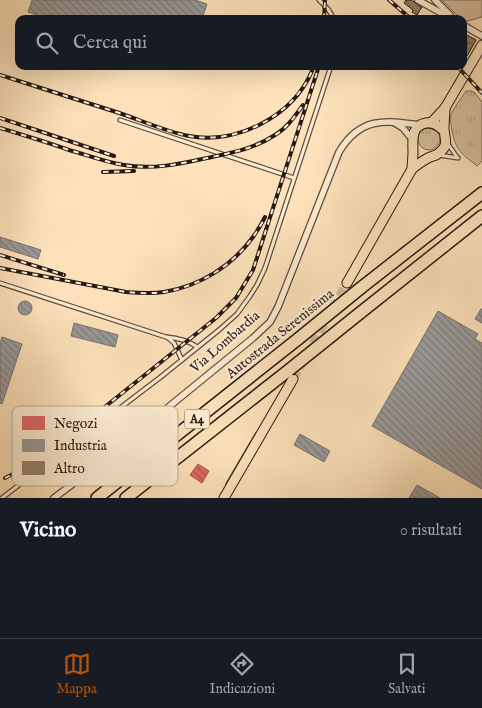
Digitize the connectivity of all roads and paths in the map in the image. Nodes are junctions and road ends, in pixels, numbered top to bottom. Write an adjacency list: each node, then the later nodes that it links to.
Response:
1 (319, 0): 4 (lane)
2 (418, 0): 5 (street)
3 (435, 0): 6 (street)
4 (332, 15)
5 (445, 15)
6 (448, 15)
7 (467, 27): 8 (street)
8 (482, 36)
9 (482, 45): 11 (main road)
10 (330, 70): 21 (lane)
11 (445, 108): 14 (main road); 16 (main road)
12 (120, 120): 21 (lane)
13 (388, 122): 15 (street, Via Lombardia); 17 (street); 31 (street, Via Lombardia)
14 (431, 123): 15 (main road); 16 (main road)
15 (420, 125): 17 (main road)
16 (444, 131): 18 (main road)
17 (413, 142): 19 (main road); 20 (main road)
18 (446, 142): 19 (main road); 19 (lane)
19 (433, 156): 20 (main road)
20 (412, 169): 25 (main road)
21 (294, 178): 27 (lane)
22 (482, 193): 32 (highway, Autostrada Serenissima / A4, bridge)
23 (482, 216): 29 (highway, A4, bridge)
24 (0, 283): 26 (lane)
25 (347, 284)
26 (166, 337): 27 (lane); 28 (lane)
27 (198, 348): 28 (lane)
28 (182, 360): 30 (lane)
29 (291, 374): 33 (highway, A4); 42 (main road)
30 (122, 406)
31 (170, 406)
32 (178, 434)
33 (178, 459)
34 (18, 486): 38 (lane)
35 (70, 486): 39 (street, Via Lombardia)
36 (112, 486): 40 (highway, Autostrada Serenissima / A4, bridge)
37 (142, 486): 41 (highway, A4)
38 (2, 498)
39 (54, 498)
40 (97, 498)
41 (126, 498)
42 (224, 498)

